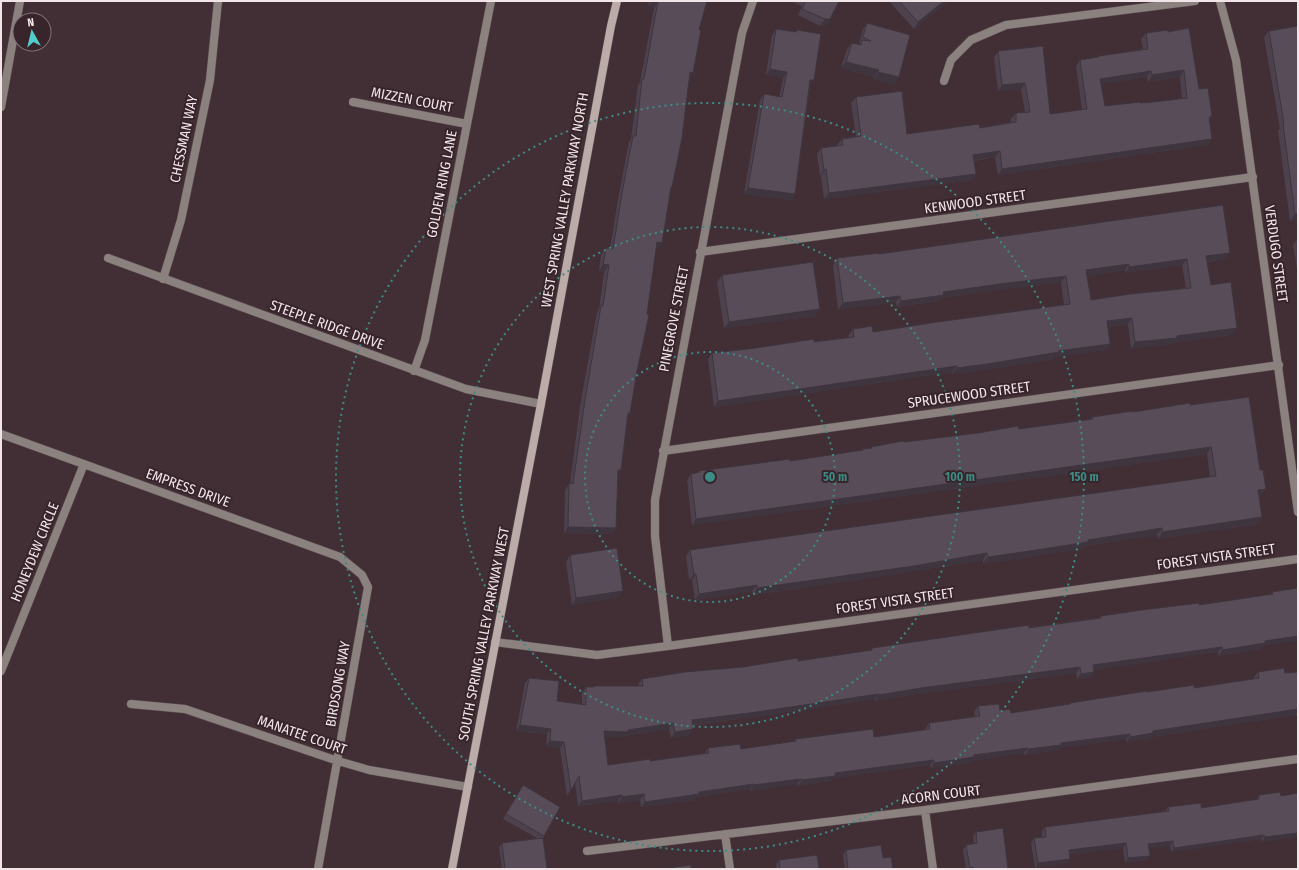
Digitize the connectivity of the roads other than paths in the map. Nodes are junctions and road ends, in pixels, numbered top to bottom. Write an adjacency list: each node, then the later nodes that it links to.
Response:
1 (20, 1): 10 (street)
2 (218, 1): 15 (street, CHESSMAN WAY)
3 (491, 1): 11 (street, GOLDEN RING LANE)
4 (617, 1): 18 (street, WEST SPRING VALLEY PARKWAY NORTH)
5 (753, 1): 13 (street, PINEGROVE STREET)
6 (1195, 1): 8 (street)
7 (1220, 1): 12 (street, VERDUGO STREET)
8 (944, 81)
9 (353, 102): 11 (street, MIZZEN COURT)
10 (1, 107)
11 (467, 124): 17 (street, GOLDEN RING LANE)
12 (1253, 177): 13 (street, KENWOOD STREET); 16 (street, VERDUGO STREET)
13 (700, 252): 20 (street, PINEGROVE STREET)
14 (108, 258): 15 (street, STEEPLE RIDGE DRIVE)
15 (163, 279): 17 (street, STEEPLE RIDGE DRIVE)
16 (1279, 366): 20 (street, SPRUCEWOOD STREET); 22 (street, VERDUGO STREET)
17 (414, 371): 18 (street, STEEPLE RIDGE DRIVE)
18 (540, 404): 25 (street, SOUTH SPRING VALLEY PARKWAY WEST)
19 (1, 434): 21 (street, EMPRESS DRIVE)
20 (663, 451): 26 (street, PINEGROVE STREET)
21 (84, 464): 24 (street, EMPRESS DRIVE); 27 (street, HONEYDEW CIRCLE)
22 (1298, 512)
23 (1298, 558): 26 (street, FOREST VISTA STREET)
24 (362, 575): 30 (street, BIRDSONG WAY)
25 (495, 642): 26 (street, FOREST VISTA STREET); 31 (street, SOUTH SPRING VALLEY PARKWAY WEST)
26 (668, 646)
27 (1, 671)
28 (131, 704): 30 (street, MANATEE COURT)
29 (1298, 760): 32 (street, ACORN COURT)
30 (338, 761): 31 (street, MANATEE COURT); 35 (street, BIRDSONG WAY)
31 (468, 787): 36 (street, SOUTH SPRING VALLEY PARKWAY WEST)
32 (925, 810): 33 (street, ACORN COURT); 38 (street)
33 (725, 834): 34 (street, ACORN COURT); 37 (street)
34 (587, 851)
35 (318, 869)
36 (452, 869)
37 (730, 869)
38 (933, 869)

